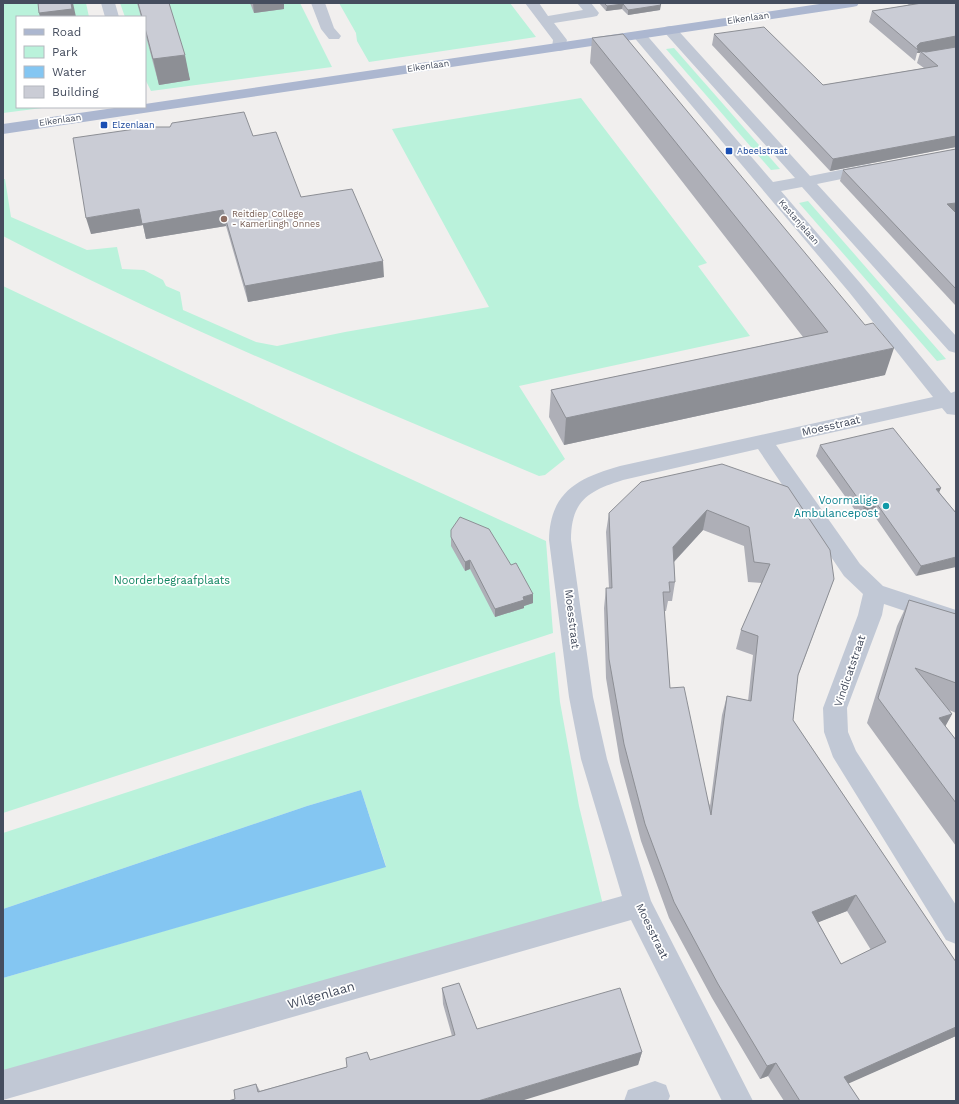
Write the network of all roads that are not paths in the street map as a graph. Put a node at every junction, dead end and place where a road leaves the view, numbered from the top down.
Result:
1 (108, 3) edge
2 (318, 3) edge
3 (532, 3) edge
4 (584, 3) edge
5 (852, 3) edge
6 (112, 16) edge
7 (545, 20) junction
8 (670, 30) junction
9 (639, 34) junction
10 (334, 36) dead end
11 (560, 47) junction
12 (146, 108) edge
13 (146, 108) edge
14 (3, 129) edge
15 (886, 166) edge
16 (806, 182) junction
17 (769, 188) junction
18 (956, 348) edge
19 (953, 403) edge
20 (763, 441) junction
21 (875, 592) junction
22 (956, 618) edge
23 (638, 905) junction
24 (956, 930) edge
25 (3, 1085) edge
26 (738, 1101) edge

1 - 6 street
2 - 10 street
3 - 7 street
4 - 7 street
5 - 8 main road, Eikenlaan
7 - 11 street
8 - 9 main road, Eikenlaan
8 - 16 street
9 - 11 main road, Eikenlaan
9 - 17 street, Kastanjelaan
11 - 13 main road, Eikenlaan
12 - 14 main road, Eikenlaan
15 - 16 street
16 - 17 street
16 - 18 street
17 - 19 street, Kastanjelaan
19 - 20 street, Moesstraat
20 - 21 street
20 - 23 street, Moesstraat
21 - 22 street
21 - 24 street, Vindicatstraat
23 - 25 street, Wilgenlaan
23 - 26 street, Moesstraat

